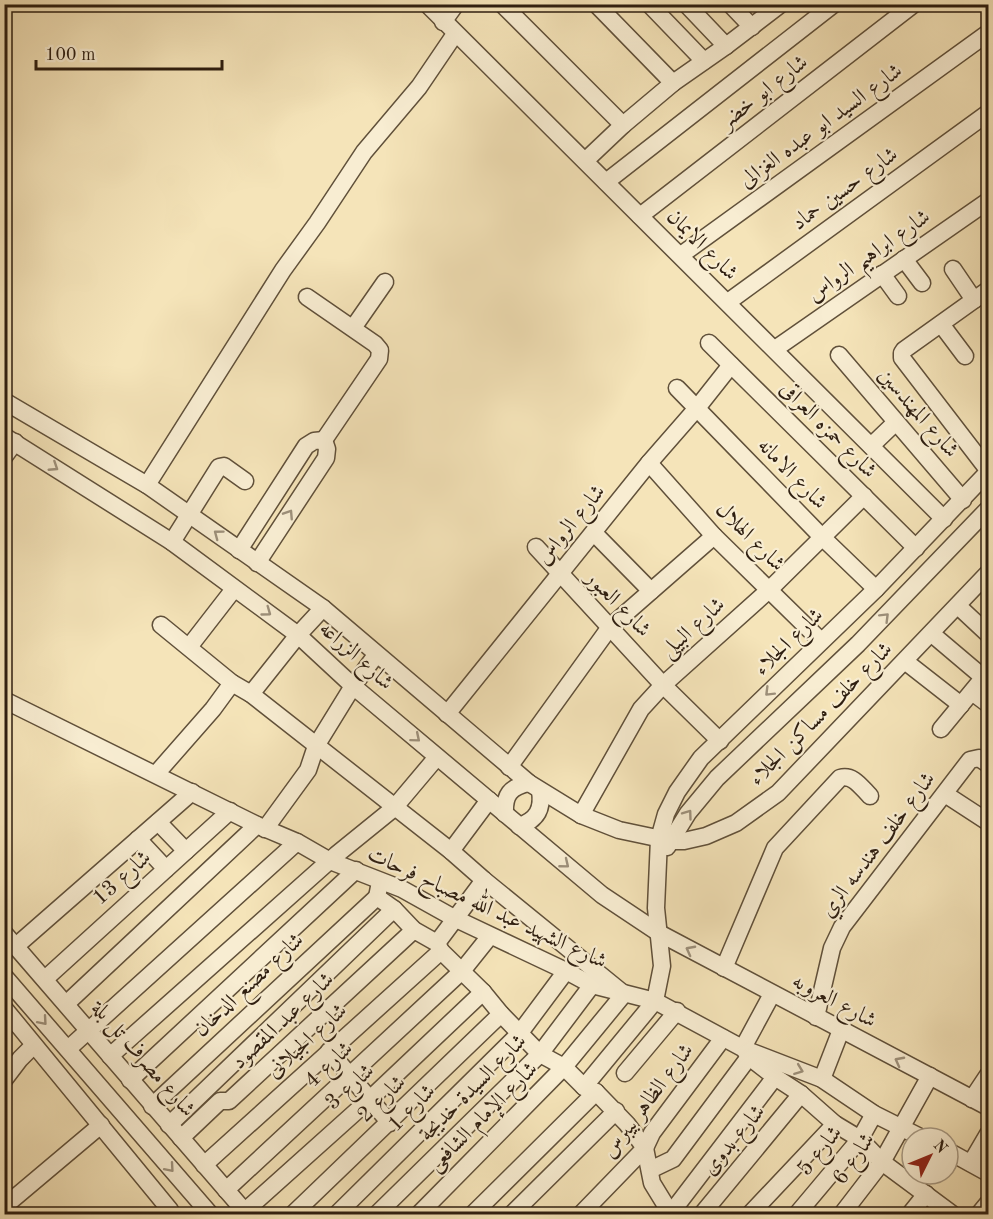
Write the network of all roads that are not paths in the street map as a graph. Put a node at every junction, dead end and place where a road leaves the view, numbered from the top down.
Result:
1 (427, 4) edge
2 (456, 4) edge
3 (502, 4) edge
4 (596, 4) edge
5 (649, 4) edge
6 (686, 4) edge
7 (730, 4) edge
8 (834, 4) edge
9 (915, 4) edge
10 (777, 6) edge
11 (752, 27) junction
12 (449, 28) junction
13 (988, 33) edge
14 (726, 46) junction
15 (704, 61) junction
16 (673, 83) junction
17 (988, 113) edge
18 (623, 125) junction
19 (585, 161) junction
20 (606, 182) junction
21 (988, 201) edge
22 (640, 216) junction
23 (681, 255) junction
24 (904, 259) junction
25 (953, 269) dead end
26 (882, 274) junction
27 (385, 282) dead end
28 (922, 283) dead end
29 (988, 290) edge
30 (898, 296) dead end
31 (307, 297) dead end
32 (974, 300) junction
33 (728, 302) junction
34 (941, 324) junction
35 (353, 328) junction
36 (709, 343) dead end
37 (775, 349) junction
38 (838, 355) dead end
39 (965, 356) dead end
40 (731, 365) junction
41 (676, 388) dead end
42 (4, 401) edge
43 (697, 408) junction
44 (896, 422) junction
45 (10, 439) edge
46 (324, 440) junction
47 (871, 446) junction
48 (4, 457) edge
49 (649, 463) junction
50 (988, 471) edge
51 (245, 481) dead end
52 (147, 485) junction
53 (864, 496) junction
54 (963, 500) junction
55 (988, 509) edge
56 (189, 513) junction
57 (944, 519) junction
58 (594, 533) junction
59 (714, 536) junction
60 (822, 537) junction
61 (172, 542) junction
62 (536, 548) dead end
63 (916, 548) junction
64 (239, 550) junction
65 (257, 563) junction
66 (988, 573) edge
67 (560, 575) junction
68 (234, 589) junction
69 (770, 589) junction
70 (876, 589) junction
71 (651, 591) junction
72 (958, 606) junction
73 (323, 608) junction
74 (840, 624) junction
75 (161, 625) dead end
76 (610, 627) junction
77 (932, 634) junction
78 (988, 634) edge
79 (298, 635) junction
80 (822, 641) junction
81 (858, 644) junction
82 (189, 647) junction
83 (376, 655) junction
84 (801, 662) junction
85 (906, 662) junction
86 (986, 675) edge
87 (820, 681) junction
88 (232, 683) junction
89 (663, 685) junction
90 (353, 686) junction
91 (972, 692) junction
92 (251, 694) junction
93 (4, 700) edge
94 (961, 705) junction
95 (988, 705) edge
96 (447, 714) junction
97 (941, 729) dead end
98 (720, 741) junction
99 (316, 746) junction
100 (437, 757) junction
101 (988, 764) edge
102 (509, 767) junction
103 (156, 774) junction
104 (534, 787) junction
105 (192, 792) junction
106 (945, 794) junction
107 (870, 796) dead end
108 (489, 801) junction
109 (394, 808) junction
110 (230, 811) junction
111 (505, 814) junction
112 (581, 815) junction
113 (158, 822) junction
114 (988, 822) edge
115 (519, 826) junction
116 (261, 827) junction
117 (138, 839) junction
118 (665, 840) junction
119 (297, 842) junction
120 (186, 851) junction
121 (451, 851) junction
122 (330, 861) junction
123 (166, 869) junction
124 (356, 870) junction
125 (484, 880) junction
126 (379, 889) junction
127 (394, 909) junction
128 (454, 918) junction
129 (414, 930) junction
130 (4, 933) edge
131 (659, 933) junction
132 (490, 936) junction
133 (16, 946) junction
134 (439, 947) junction
135 (724, 968) junction
136 (566, 970) junction
137 (462, 971) junction
138 (4, 976) edge
139 (45, 979) junction
140 (592, 986) junction
141 (483, 992) junction
142 (624, 994) junction
143 (772, 994) junction
144 (655, 1000) junction
145 (66, 1004) junction
146 (4, 1008) edge
147 (677, 1011) junction
148 (501, 1014) junction
149 (816, 1017) junction
150 (841, 1030) junction
151 (89, 1031) junction
152 (519, 1034) junction
153 (723, 1038) junction
154 (34, 1045) junction
155 (68, 1049) junction
156 (329, 1051) junction
157 (746, 1053) junction
158 (540, 1054) junction
159 (110, 1056) junction
160 (564, 1067) junction
161 (625, 1073) dead end
162 (988, 1075) edge
163 (351, 1076) junction
164 (930, 1076) junction
165 (775, 1077) junction
166 (822, 1079) junction
167 (4, 1080) edge
168 (130, 1080) junction
169 (590, 1090) junction
170 (801, 1094) junction
171 (972, 1099) junction
172 (370, 1100) junction
173 (153, 1106) junction
174 (988, 1107) edge
175 (616, 1111) junction
176 (874, 1114) junction
177 (390, 1123) junction
178 (835, 1124) junction
179 (101, 1125) junction
180 (169, 1125) junction
181 (901, 1126) edge
182 (900, 1127) joint
183 (988, 1134) edge
184 (181, 1138) junction
185 (860, 1139) junction
186 (645, 1148) junction
187 (960, 1157) edge
188 (882, 1162) junction
189 (971, 1163) junction
190 (208, 1170) junction
191 (650, 1170) junction
192 (988, 1173) edge
193 (226, 1190) junction
194 (191, 1192) junction
195 (926, 1194) junction
196 (988, 1203) edge
197 (6, 1205) edge
198 (591, 1211) edge
199 (168, 1212) edge
200 (245, 1213) edge
201 (671, 1214) edge
202 (210, 1215) edge
203 (293, 1215) edge
204 (337, 1215) edge
205 (377, 1215) edge
206 (419, 1215) edge
207 (473, 1215) edge
208 (512, 1215) edge
209 (702, 1215) edge
210 (750, 1215) edge
211 (796, 1215) edge
212 (842, 1215) edge
213 (910, 1215) edge
214 (952, 1215) edge
215 (979, 1215) edge

1 - 12 street, شارع الايمان
2 - 12 street
3 - 18 street
4 - 16 street
5 - 15 street
6 - 14 street
7 - 11 street
8 - 20 street
9 - 22 street, شارع ابو خضر
10 - 11 street
11 - 14 street
12 - 19 street, شارع الايمان
12 - 52 street
13 - 23 street, شارع السيد ابو عبده الغزالى
14 - 15 street
15 - 16 street
16 - 18 street
17 - 33 street, شارع حسين حماد
18 - 19 street
19 - 20 street, شارع الايمان
20 - 22 street, شارع الايمان
21 - 24 street, شارع ابراهيم الرواس
22 - 23 street, شارع الايمان
23 - 33 street, شارع الايمان
24 - 26 street, شارع ابراهيم الرواس
24 - 28 street
25 - 32 street
26 - 30 street
26 - 37 street, شارع ابراهيم الرواس
27 - 35 street
29 - 32 street
31 - 35 street
32 - 34 street
33 - 37 street, شارع الايمان
34 - 39 street
34 - 50 street
35 - 46 street
36 - 40 street, شارع حمزه العراقى
37 - 47 street, شارع الايمان
38 - 44 street, شارع المهندسين
40 - 43 street, شارع الرواس
40 - 53 street, شارع حمزه العراقى
41 - 43 street, شارع الامانه
42 - 52 street, شارع الزراعه
43 - 49 street, شارع الرواس
43 - 60 street, شارع الامانه
44 - 47 street
44 - 54 street, شارع المهندسين
45 - 48 street
45 -> 61 street, شارع الزراعه
46 - 64 street
65 -> 46 street
47 - 57 street, شارع الايمان
49 - 58 street, شارع الرواس
49 - 59 street, شارع الهلال
50 - 54 street, شارع الجلاء
51 - 56 street
52 - 56 street, شارع الزراعه
53 - 60 street, شارع البيلى
53 - 63 street, شارع حمزه العراقى
54 - 57 street, شارع الجلاء
81 -> 55 street, شارع الجلاء
56 - 61 street
64 -> 56 street, شارع الزراعه
57 - 63 street, شارع الجلاء
58 - 67 street, شارع الرواس
58 - 71 street
59 - 69 street, شارع الهلال
59 - 71 street
60 - 69 street, شارع البيلى
60 - 70 street, شارع الامانه
61 - 68 street, شارع الزراعه
62 - 67 street, شارع العبور
63 - 70 street, شارع الجلاء
64 - 65 street, شارع الزراعه
65 - 73 street, شارع الزراعه
66 - 72 street, شارع خلف مساكن الجلاء
67 - 76 street, شارع العبور
67 - 96 street, شارع الرواس
68 -> 79 street, شارع الزراعه
68 - 82 street
69 - 80 street, شارع الهلال
69 - 89 street, شارع البيلى
70 - 74 street, شارع الجلاء
71 - 76 street
72 - 77 street, شارع خلف مساكن الجلاء
72 - 78 street
73 - 79 street
73 - 83 street, شارع الزراعه
74 - 80 street, شارع الجلاء
74 - 81 street
75 - 82 street
76 - 89 street, شارع العبور
76 - 102 street
77 - 85 street, شارع خلف مساكن الجلاء
77 - 86 street
79 - 90 street, شارع الزراعه
79 - 92 street
80 - 84 street, شارع الجلاء
81 - 87 street, شارع الجلاء
82 - 88 street
83 - 90 street
83 - 96 street, شارع الزراعه
84 - 87 street
84 -> 98 street, شارع الجلاء
85 - 94 street
85 - 118 street, شارع خلف مساكن الجلاء
86 - 91 street
118 -> 87 street, شارع الجلاء
88 - 92 street
88 - 103 street
89 - 98 street, شارع العبور
89 - 112 street, شارع البيلى
90 - 99 street
90 -> 100 street, شارع الزراعه
91 - 94 street
91 - 95 street
92 - 99 street
93 - 103 street, شارع الشهيد عبد الله مصباح فرحات
94 - 97 street
96 - 102 street, شارع الزراعه
98 - 118 street, شارع الجلاء
99 - 109 street
99 - 116 street
100 - 108 street, شارع الزراعه
100 - 109 street
101 - 106 street, شارع خلف هندسه الري
102 - 104 street, شارع الزراعه
103 - 105 street, شارع الشهيد عبد الله مصباح فرحات
104 - 111 street
104 - 112 street, شارع الزراعه
104 - 115 street
105 - 110 street, شارع الشهيد عبد الله مصباح فرحات
105 - 113 street
106 - 114 street
106 - 149 street, شارع خلف هندسه الري
107 - 135 street
108 - 111 street, شارع الزراعه
108 - 121 street
109 - 121 street
109 - 122 street
110 - 116 street, شارع الشهيد عبد الله مصباح فرحات
110 - 120 street, شارع 13
111 - 115 street, شارع الزراعه
112 - 118 street, شارع الزراعه
113 - 117 street
113 - 120 street
115 -> 131 street, شارع الزراعه
116 - 119 street, شارع الشهيد عبد الله مصباح فرحات
116 - 145 street
117 - 123 street
117 - 133 street
118 - 131 street, شارع الجلاء
119 - 122 street, شارع الشهيد عبد الله مصباح فرحات
119 - 151 street
120 - 123 street, شارع 13
121 - 125 street
122 - 124 street, شارع الشهيد عبد الله مصباح فرحات
122 - 159 street
123 - 139 street, شارع 13
124 - 126 street, شارع الشهيد عبد الله مصباح فرحات
124 - 168 street
125 - 128 street, شارع الجيلانى
125 - 142 street
126 - 127 street
126 - 128 street, شارع الشهيد عبد الله مصباح فرحات
126 - 173 street, شارع مصنع الدخان
127 - 129 street
127 - 180 street
128 - 132 street, شارع الشهيد عبد الله مصباح فرحات
128 - 134 street, شارع الجيلانى
129 - 134 street
129 - 184 street, شارع عبد المقصود
130 - 133 street, شارع مصرف تل بلة
135 -> 131 street, شارع العروبه
131 - 144 street, شارع الجلاء
132 - 136 street, شارع الشهيد عبد الله مصباح فرحات
132 - 137 street, شارع 4
133 - 139 street, شارع مصرف تل بلة
134 - 137 street
134 - 156 street, شارع الجيلانى
135 - 143 street, شارع العروبه
136 - 140 street, شارع الشهيد عبد الله مصباح فرحات
136 - 152 street, شارع 1
137 - 141 street
137 - 163 street, شارع 4
138 -> 155 street
139 - 145 street, شارع مصرف تل بلة
140 - 142 street, شارع الشهيد عبد الله مصباح فرحات
140 - 158 street, شارع السيدة خديجة
141 - 148 street
141 - 172 street, شارع 3
142 - 144 street, شارع الشهيد عبد الله مصباح فرحات
142 - 160 street, شارع الإمام الشافعى
143 - 149 street, شارع العروبه
143 - 157 street
144 - 147 street, شارع الشهيد عبد الله مصباح فرحات
144 - 169 street
145 - 151 street, شارع مصرف تل بلة
146 - 154 street
147 - 153 street, شارع الشهيد عبد الله مصباح فرحات
147 - 161 street
148 - 152 street
148 - 177 street, شارع 2
149 - 150 street, شارع العروبه
164 -> 150 street, شارع العروبه
150 - 166 street
151 - 155 street
151 - 159 street, شارع مصرف تل بلة
152 - 158 street
152 - 204 street, شارع 1
153 - 157 street, شارع الشهيد عبد الله مصباح فرحات
153 - 186 street, شارع الظاهر بيبرس
154 - 167 street
154 - 179 street
155 -> 194 street
156 - 163 street
156 - 190 street, شارع الجيلانى
157 - 165 street, شارع الشهيد عبد الله مصباح فرحات
157 -> 166 street
157 - 191 street
158 - 160 street
158 - 205 street, شارع السيدة خديجة
159 - 168 street, شارع مصرف تل بلة
160 - 169 street
160 - 206 street, شارع الإمام الشافعى
162 - 171 street
163 - 172 street
163 - 193 street, شارع 4
164 - 171 street, شارع العروبه
164 - 181 street, شارع 6
165 - 170 street, شارع الشهيد عبد الله مصباح فرحات
165 - 201 street
166 - 176 street
168 - 173 street, شارع مصرف تل بلة
169 - 175 street
169 - 207 street
170 - 178 street, شارع الشهيد عبد الله مصباح فرحات
170 - 209 street, شارع بدوى
171 - 174 street, شارع العروبه
172 - 177 street
172 - 200 street, شارع 3
173 - 180 street, شارع مصرف تل بلة
175 - 186 street
175 - 208 street
176 - 182 street
176 - 185 street, شارع 5
177 - 203 street, شارع 2
178 - 185 street, شارع الشهيد عبد الله مصباح فرحات
178 - 210 street
179 - 197 street
179 - 199 street
180 - 184 street, شارع مصرف تل بلة
182 - 188 street, شارع 6
183 - 189 street
184 - 190 street, شارع مصرف تل بلة
185 - 188 street, شارع الشهيد عبد الله مصباح فرحات
185 - 211 street, شارع 5
186 - 191 street
186 - 198 street, شارع الظاهر بيبرس
187 - 189 street
188 - 195 street, شارع الشهيد عبد الله مصباح فرحات
188 - 212 street, شارع 6
189 - 192 street
190 - 193 street, شارع مصرف تل بلة
190 - 194 street, شارع الجيلانى
191 - 201 street
193 - 200 street, شارع مصرف تل بلة
194 - 199 street, شارع الجيلانى
194 - 202 street
195 - 213 street
195 - 214 street, شارع الشهيد عبد الله مصباح فرحات
196 - 215 street

